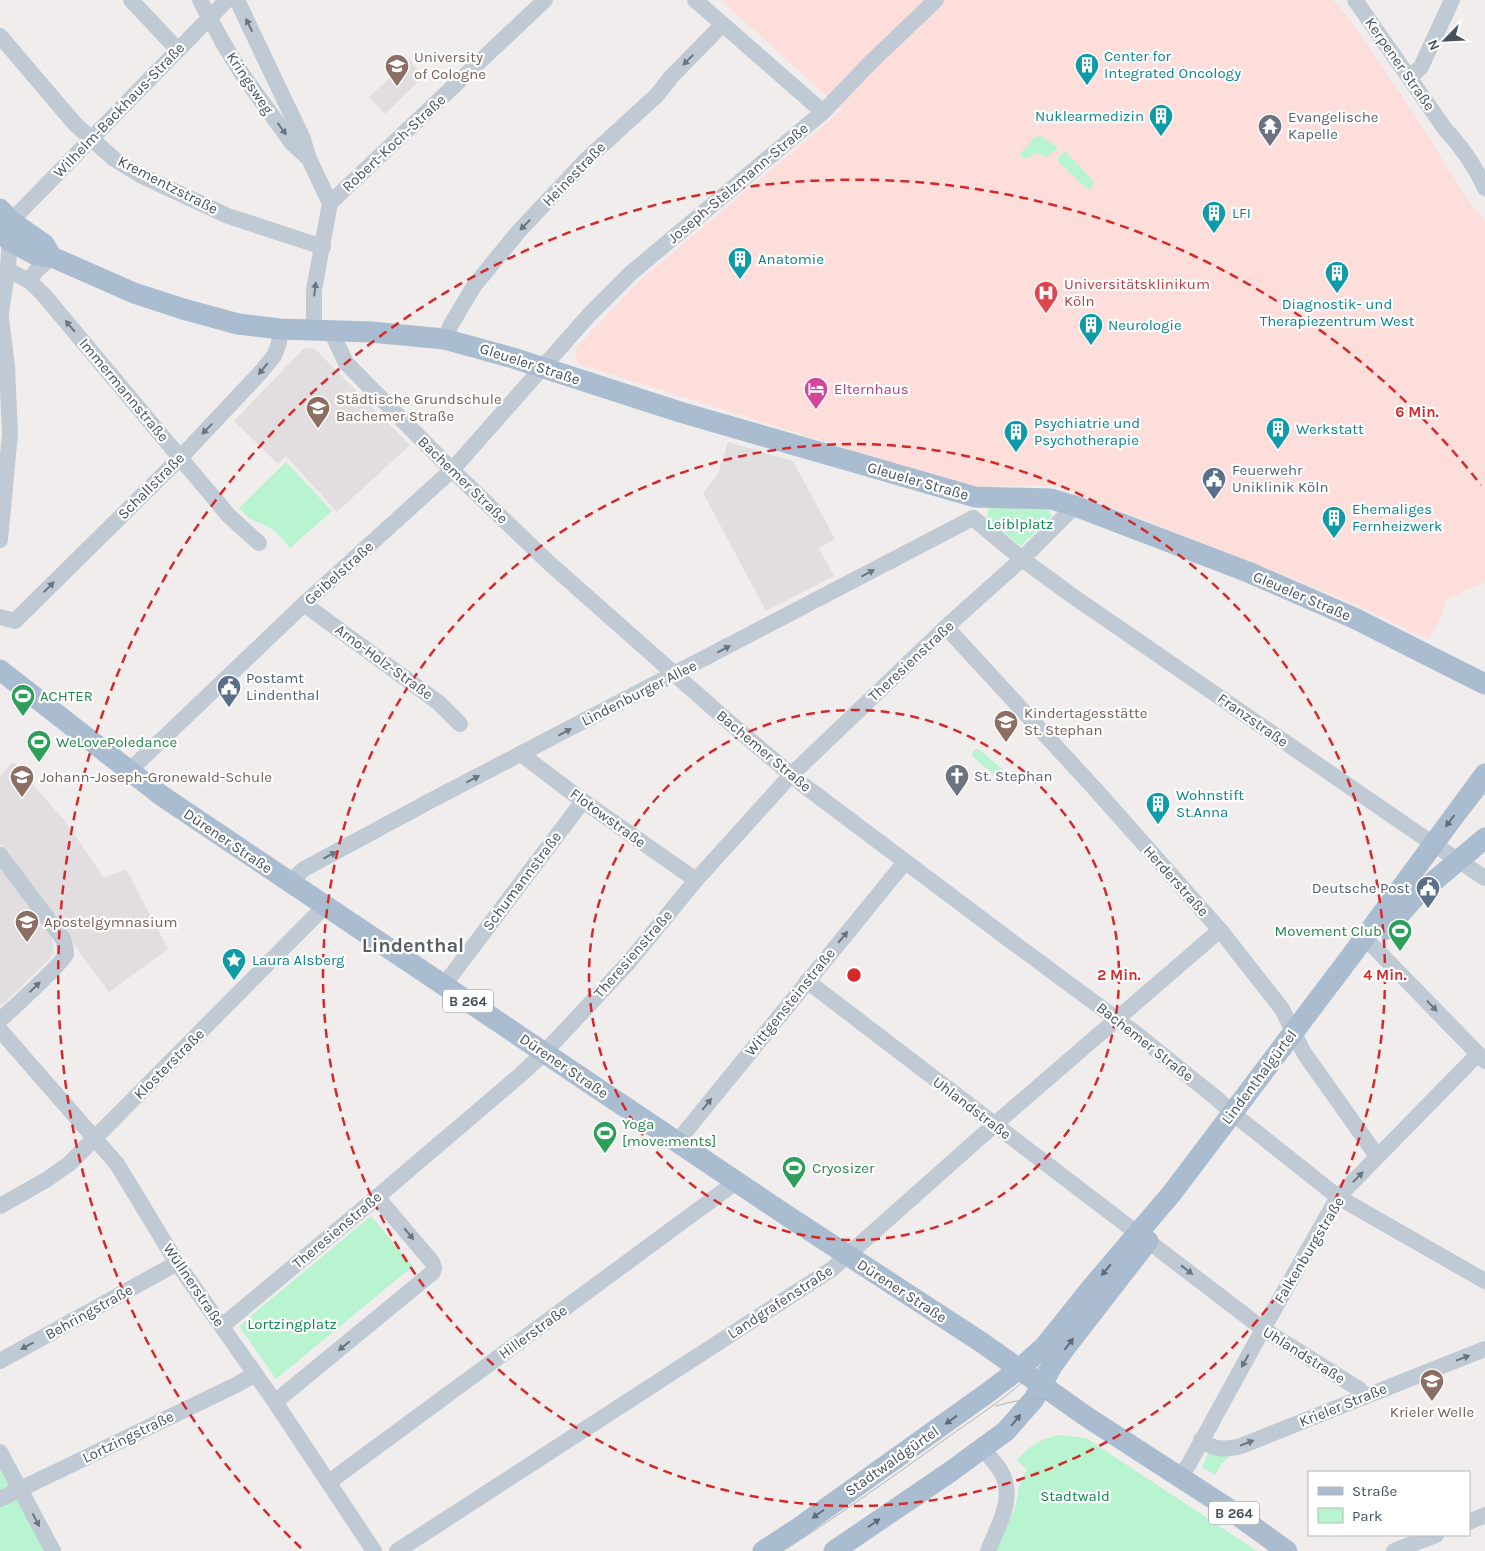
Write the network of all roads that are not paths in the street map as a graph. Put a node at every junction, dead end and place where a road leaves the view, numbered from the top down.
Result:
1 (131, 0) edge
2 (200, 0) edge
3 (226, 0) edge
4 (237, 0) edge
5 (695, 0) edge
6 (936, 0) edge
7 (1355, 0) edge
8 (1452, 0) edge
9 (536, 3) edge
10 (208, 18) junction
11 (722, 25) junction
12 (0, 36) edge
13 (178, 50) junction
14 (1410, 77) junction
15 (823, 112) junction
16 (1445, 129) junction
17 (91, 139) junction
18 (309, 159) junction
19 (1485, 188) edge
20 (1485, 196) edge
21 (330, 202) junction
22 (5, 226) edge
23 (323, 247) junction
24 (52, 257) junction
25 (8, 270) junction
26 (29, 281) junction
27 (0, 312) edge
28 (280, 329) junction
29 (323, 331) junction
30 (444, 339) junction
31 (543, 368) junction
32 (180, 457) junction
33 (452, 470) junction
34 (974, 497) junction
35 (1075, 506) junction
36 (973, 518) junction
37 (0, 540) edge
38 (259, 543) dead end
39 (1022, 559) junction
40 (304, 604) junction
41 (0, 617) edge
42 (946, 627) junction
43 (0, 670) edge
44 (676, 674) junction
45 (1485, 684) edge
46 (460, 724) dead end
47 (521, 754) junction
48 (129, 771) junction
49 (1485, 774) edge
50 (791, 775) junction
51 (583, 801) junction
52 (1485, 838) edge
53 (1434, 844) junction
54 (0, 855) edge
55 (1458, 860) junction
56 (905, 862) junction
57 (1485, 878) edge
58 (696, 880) junction
59 (292, 884) junction
60 (325, 906) junction
61 (1220, 930) junction
62 (1374, 946) junction
63 (807, 981) junction
64 (444, 985) junction
65 (0, 1020) edge
66 (1117, 1020) junction
67 (0, 1030) edge
68 (1296, 1037) junction
69 (544, 1053) junction
70 (1481, 1058) edge
71 (1237, 1116) junction
72 (994, 1125) junction
73 (95, 1139) junction
74 (677, 1142) junction
75 (1377, 1156) junction
76 (736, 1182) junction
77 (377, 1197) junction
78 (1338, 1197) junction
79 (0, 1206) edge
80 (1143, 1237) junction
81 (848, 1256) junction
82 (177, 1263) junction
83 (1485, 1281) edge
84 (222, 1326) junction
85 (1263, 1329) junction
86 (1485, 1349) edge
87 (0, 1361) edge
88 (1019, 1369) junction
89 (255, 1374) junction
90 (1042, 1384) junction
91 (1364, 1396) junction
92 (276, 1402) junction
93 (1201, 1440) junction
94 (983, 1448) junction
95 (0, 1452) edge
96 (1180, 1476) junction
97 (329, 1482) junction
98 (20, 1490) junction
99 (0, 1500) edge
100 (1485, 1516) edge
101 (1470, 1522) edge
102 (1433, 1536) edge
103 (53, 1551) edge
104 (374, 1551) edge
105 (397, 1551) edge
106 (763, 1551) edge
107 (834, 1551) edge
108 (988, 1551) edge
109 (1287, 1551) edge
110 (1394, 1551) edge

1 - 13 street
2 - 10 street, Kringsweg
3 - 10 street, Wilhelm-Backhaus-Straße
18 -> 4 street, Kringsweg
5 - 11 street
6 - 15 street, Joseph-Stelzmann-Straße
7 - 14 street, Kerpener Straße
8 - 14 street
9 - 21 street, Robert-Koch-Straße
10 - 13 street, Wilhelm-Backhaus-Straße
10 -> 18 street, Kringsweg
11 - 15 street
11 -> 30 street, Heinestraße
12 - 17 street, Krementzstraße
13 - 17 street, Wilhelm-Backhaus-Straße
14 - 16 street, Kerpener Straße
15 - 31 street, Joseph-Stelzmann-Straße
16 - 19 street, Kerpener Straße
16 - 20 street, Kerpener Straße
17 - 22 street, Wilhelm-Backhaus-Straße
17 - 23 street, Krementzstraße
18 - 21 street, Kringsweg
21 - 23 street
22 - 24 main road
22 - 25 street
29 -> 23 street
24 - 26 street
24 - 28 main road
25 - 26 street, Immermannstraße
25 - 27 street
32 -> 26 street, Immermannstraße
27 - 37 street
28 - 29 main road
28 -> 32 street, Schallstraße
29 - 30 main road, Gleueler Straße
29 - 33 street, Bachemer Straße
30 - 31 main road, Gleueler Straße
31 - 33 street, Geibelstraße
31 - 34 main road, Gleueler Straße
32 - 38 street, Immermannstraße
41 -> 32 street, Schallstraße
33 - 40 street, Geibelstraße
33 - 44 street, Bachemer Straße
34 - 35 main road, Gleueler Straße
34 - 36 street
35 - 39 street
35 - 45 main road, Gleueler Straße
36 - 39 street
44 -> 36 street, Lindenburger Allee
39 - 42 street, Theresienstraße
39 - 53 street, Franzstraße
40 - 46 street, Arno-Holz-Straße
40 - 48 street, Geibelstraße
42 - 50 street, Theresienstraße
42 - 61 street, Herderstraße
43 - 48 main road, Dürener Straße / B 264
47 -> 44 street, Lindenburger Allee
44 - 50 street, Bachemer Straße
47 - 51 street, Flotowstraße
59 -> 47 street, Lindenburger Allee
48 - 59 main road, Dürener Straße / B 264
49 -> 53 main road, Lindenthalgürtel
50 - 56 street, Bachemer Straße
50 - 58 street, Theresienstraße
51 - 58 street, Flotowstraße
51 - 64 street, Schumannstraße
52 - 55 main road, Lindenthalgürtel
53 - 55 street, Franzstraße
53 - 68 main road, Lindenthalgürtel
65 -> 54 street
55 - 57 street, Franzstraße
55 - 62 main road, Lindenthalgürtel
63 -> 56 street, Wittgensteinstraße
56 - 66 street, Bachemer Straße
58 - 69 street, Theresienstraße
59 - 60 main road, Dürener Straße / B 264
60 - 64 main road, Dürener Straße / B 264
60 - 73 street, Klosterstraße
61 - 66 street, Landgrafenstraße
61 - 68 street, Herderstraße
62 - 68 main road, Lindenthalgürtel
62 -> 70 street
63 - 72 street, Uhlandstraße
74 -> 63 street, Wittgensteinstraße
64 - 69 main road, Dürener Straße / B 264
66 - 71 street, Bachemer Straße
66 - 72 street, Landgrafenstraße
67 - 73 street, Wüllnerstraße
68 - 71 main road, Lindenthalgürtel
68 - 75 street, Herderstraße
69 - 74 main road, Dürener Straße / B 264
69 - 77 street, Theresienstraße
70 - 75 street, Falkenburgstraße
71 - 78 street, Bachemer Straße
71 - 80 main road, Lindenthalgürtel
72 - 80 street, Uhlandstraße
72 - 81 street, Landgrafenstraße
73 - 79 street, Klosterstraße
73 - 82 street, Wüllnerstraße
74 - 76 main road, Dürener Straße / B 264
78 -> 75 street, Falkenburgstraße
76 - 81 main road, Dürener Straße / B 264
76 - 97 street, Hillerstraße
77 - 84 street, Theresienstraße
77 -> 92 street
78 - 83 street, Bachemer Straße
78 - 85 street, Falkenburgstraße
80 -> 85 street, Uhlandstraße
80 -> 88 main road, Lindenthalgürtel
90 -> 80 main road, Lindenthalgürtel
81 - 88 main road, Dürener Straße / B 264
81 - 105 street, Landgrafenstraße
82 - 84 street, Wüllnerstraße
82 -> 87 street, Behringstraße
84 - 89 street, Wüllnerstraße
85 - 91 street, Uhlandstraße
85 -> 93 street, Falkenburgstraße
91 -> 86 street, Krieler Straße
88 - 90 main road, Dürener Straße / B 264
88 -> 106 main road, Stadtwaldgürtel
89 - 92 street, Wüllnerstraße
89 - 98 street, Lortzingstraße
94 -> 90 main road
90 - 96 main road, Dürener Straße / B 264
93 -> 91 street, Krieler Straße
92 - 97 street, Wüllnerstraße
93 - 96 street, Falkenburgstraße
107 -> 94 main road
94 - 108 street
95 - 98 street
96 - 109 main road, Dürener Straße / B 264
97 - 104 street, Wüllnerstraße
98 - 99 street, Lortzingstraße
98 -> 103 street
100 - 101 street
102 - 110 street

